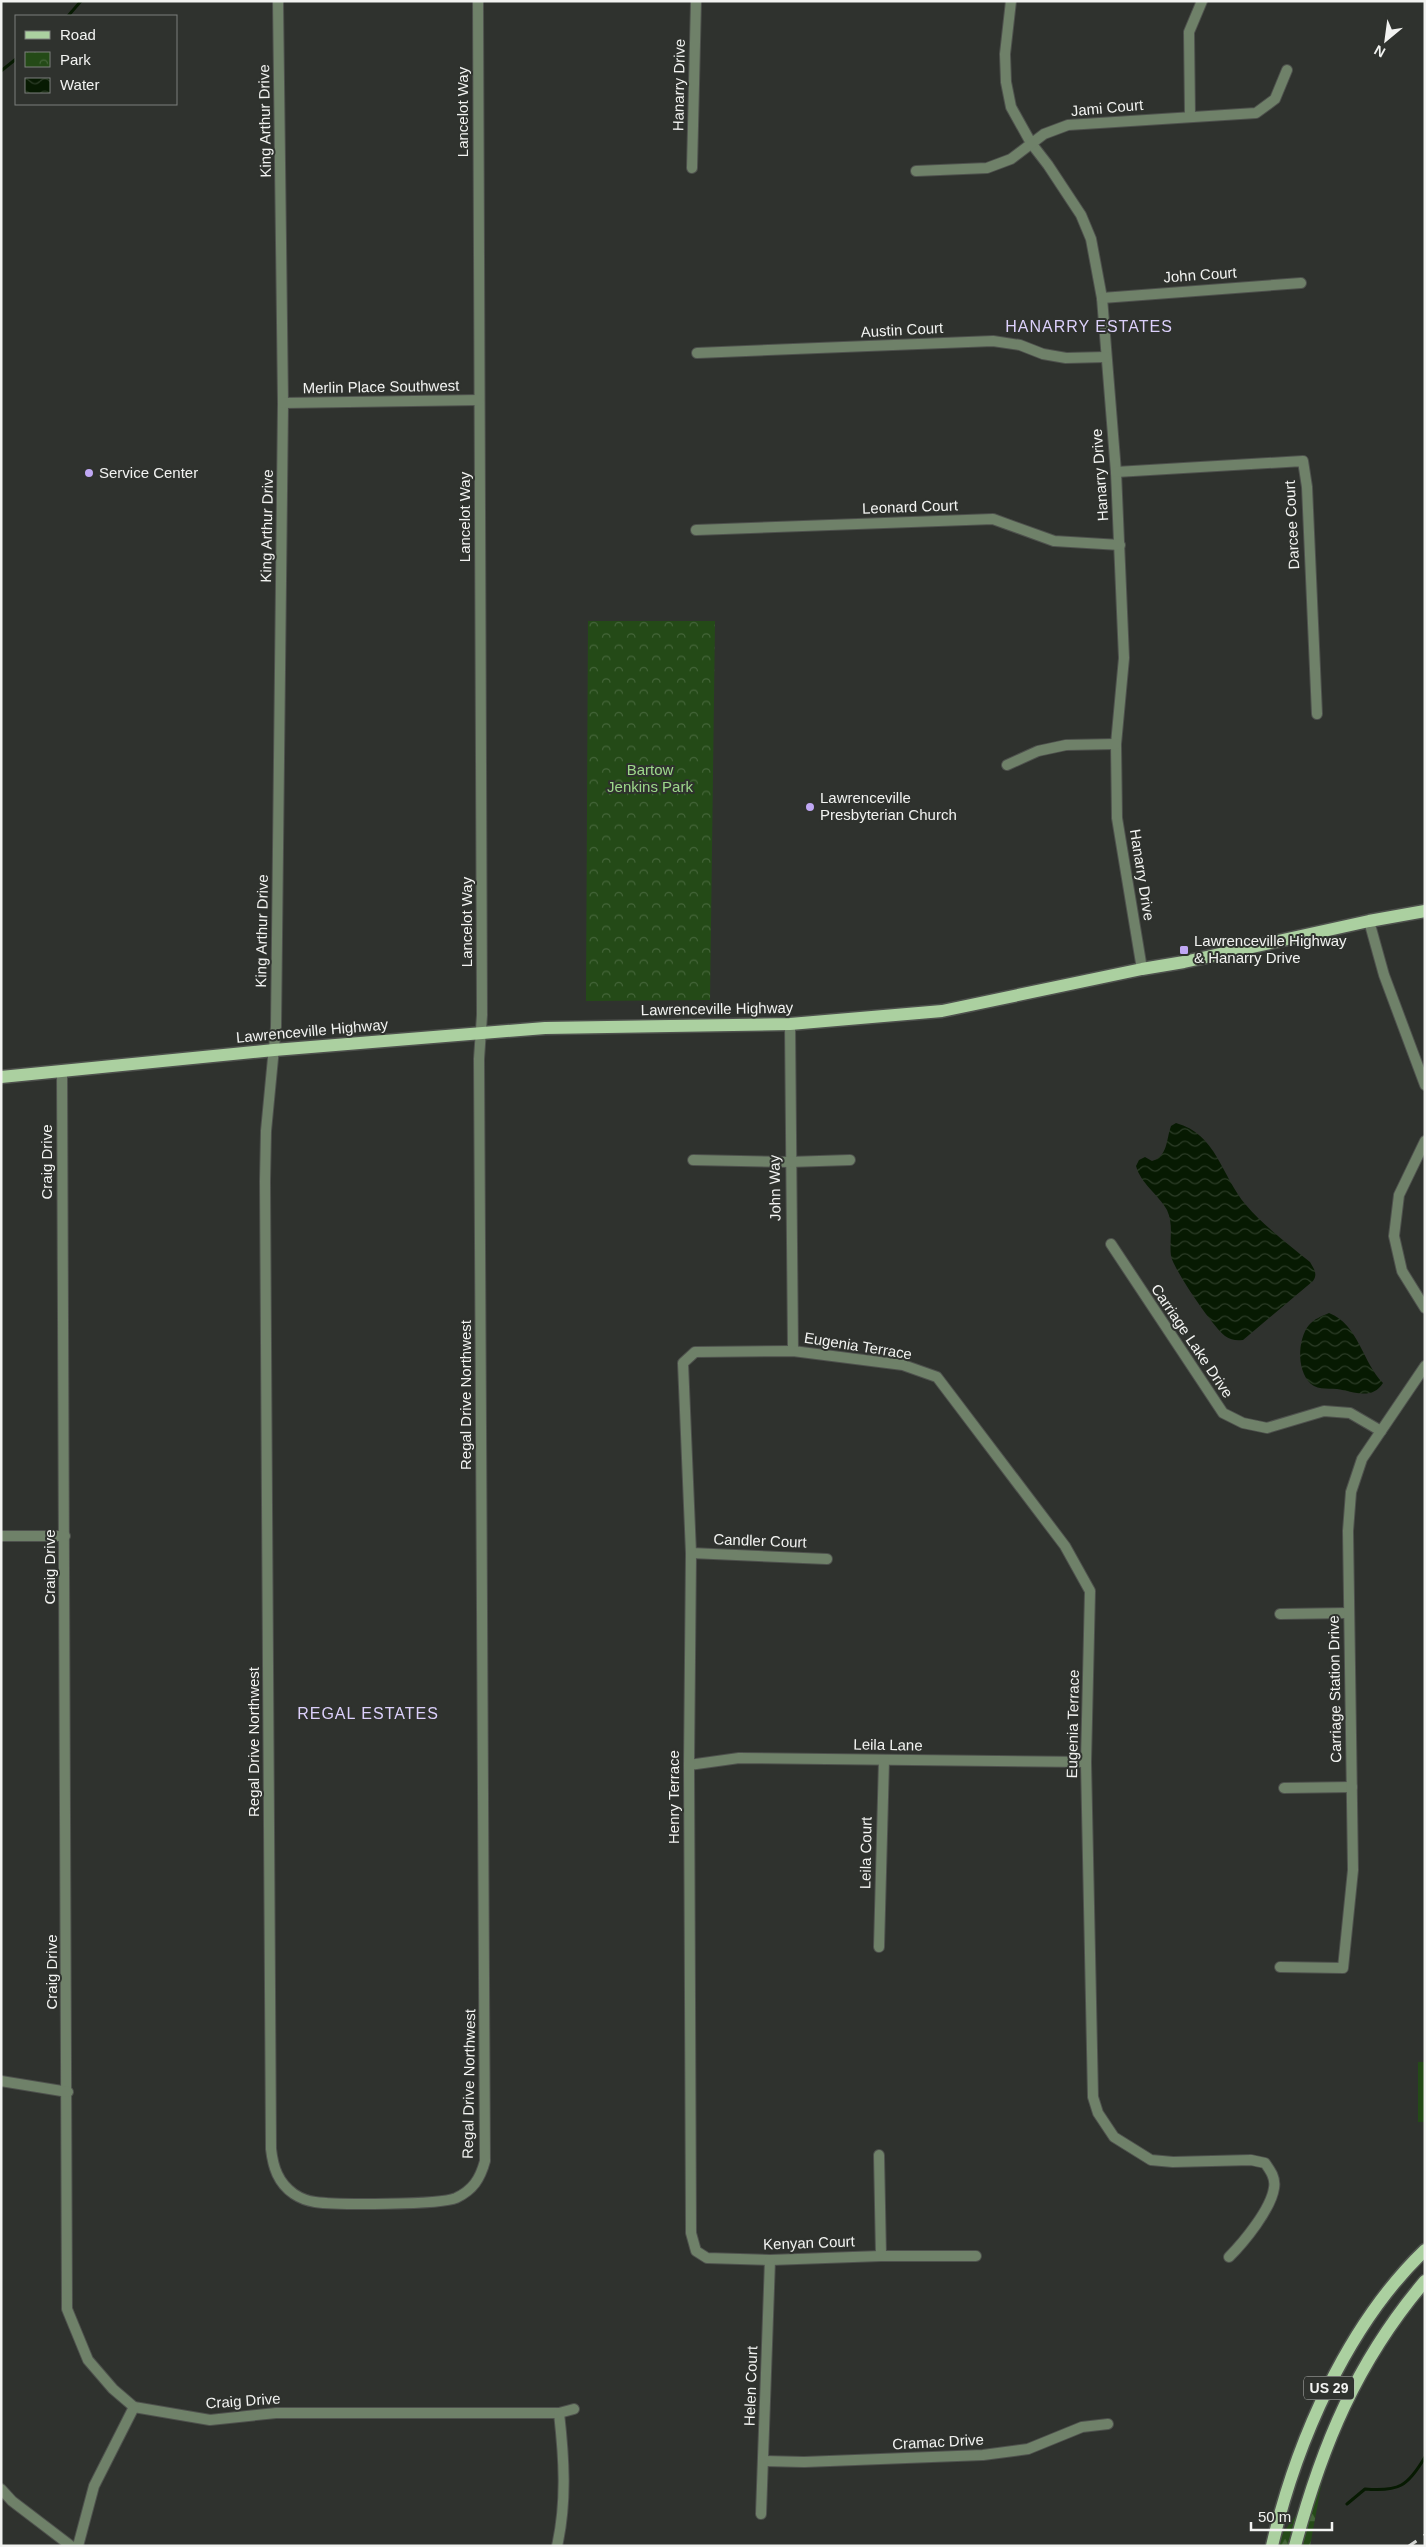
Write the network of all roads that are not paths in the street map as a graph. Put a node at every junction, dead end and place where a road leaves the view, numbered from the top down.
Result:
1 (278, 1) edge
2 (478, 1) edge
3 (696, 1) edge
4 (1010, 1) edge
5 (1202, 1) edge
6 (1287, 70) dead end
7 (1190, 117) junction
8 (1031, 143) junction
9 (692, 168) dead end
10 (916, 171) dead end
11 (1301, 283) dead end
12 (1102, 298) junction
13 (697, 353) dead end
14 (1106, 357) junction
15 (479, 400) junction
16 (283, 403) junction
17 (1116, 472) junction
18 (696, 530) dead end
19 (1120, 545) junction
20 (1317, 714) dead end
21 (1116, 744) junction
22 (1007, 765) dead end
23 (1425, 911) edge
24 (1369, 921) junction
25 (1142, 969) junction
26 (790, 1024) junction
27 (481, 1033) junction
28 (274, 1050) junction
29 (62, 1072) junction
30 (1, 1078) edge
31 (1425, 1085) edge
32 (1425, 1141) edge
33 (694, 1160) dead end
34 (850, 1160) dead end
35 (789, 1162) junction
36 (1111, 1244) dead end
37 (1425, 1308) edge
38 (793, 1351) junction
39 (1425, 1366) edge
40 (684, 1393) joint
41 (1381, 1431) junction
42 (1, 1536) edge
43 (65, 1536) junction
44 (691, 1553) junction
45 (827, 1558) dead end
46 (1349, 1613) junction
47 (1280, 1614) dead end
48 (884, 1760) junction
49 (1086, 1762) junction
50 (689, 1765) junction
51 (1352, 1787) junction
52 (1284, 1788) dead end
53 (879, 1947) dead end
54 (1280, 1967) dead end
55 (1, 2081) edge
56 (68, 2092) junction
57 (879, 2155) dead end
58 (691, 2201) joint
59 (1425, 2250) edge
60 (881, 2256) junction
61 (976, 2256) dead end
62 (1229, 2258) dead end
63 (770, 2260) junction
64 (1425, 2281) edge
65 (134, 2407) junction
66 (574, 2409) dead end
67 (560, 2413) junction
68 (1108, 2424) dead end
69 (764, 2462) junction
70 (1, 2489) edge
71 (761, 2514) dead end
72 (71, 2546) edge
73 (78, 2546) edge
74 (557, 2546) edge
75 (1272, 2546) edge
76 (1294, 2546) edge

1 - 16 street, King Arthur Drive
2 - 15 street, Lancelot Way
3 - 9 street, Hanarry Drive
4 - 8 street, Hanarry Drive
5 - 7 street
6 - 7 street, Jami Court
7 - 8 street, Jami Court
8 - 10 street, Jami Court
8 - 12 street, Hanarry Drive
11 - 12 street, John Court
12 - 14 street, Hanarry Drive
13 - 14 street, Austin Court
14 - 17 street, Hanarry Drive
15 - 16 street, Merlin Place Southwest
15 - 27 street, Lancelot Way
16 - 28 street, King Arthur Drive
17 - 19 street, Hanarry Drive
17 - 20 street, Darcee Court
18 - 19 street, Leonard Court
19 - 21 street, Hanarry Drive
21 - 22 street
21 - 25 street, Hanarry Drive
23 - 24 main road, Lawrenceville Highway
24 - 25 main road, Lawrenceville Highway
24 - 31 street
25 - 26 main road, Lawrenceville Highway
26 - 27 main road, Lawrenceville Highway
26 - 35 street, John Way
27 - 28 main road, Lawrenceville Highway
27 - 28 street, Regal Drive Northwest
28 - 29 main road, Lawrenceville Highway
29 - 30 main road, Lawrenceville Highway
29 - 43 street, Craig Drive
32 - 37 street
33 - 35 street
34 - 35 street
35 - 38 street, John Way
36 - 41 street, Carriage Lake Drive
38 - 40 street, Eugenia Terrace
38 - 49 street, Eugenia Terrace
39 - 41 street, Carriage Station Drive
40 - 44 street, Henry Terrace
41 - 46 street, Carriage Station Drive
42 - 43 street
43 - 56 street, Craig Drive
44 - 45 street, Candler Court
44 - 50 street, Henry Terrace
46 - 47 street
46 - 51 street, Carriage Station Drive
48 - 49 street, Leila Lane
48 - 50 street, Leila Lane
48 - 53 street, Leila Court
49 - 62 street, Eugenia Terrace
50 - 58 street, Henry Terrace
51 - 52 street
51 - 54 street, Carriage Station Drive
55 - 56 street
56 - 65 street, Craig Drive
57 - 60 street
58 - 63 street, Kenyan Court
59 - 75 main road, US 29
60 - 61 street, Kenyan Court
60 - 63 street, Kenyan Court
63 - 69 street, Helen Court
64 - 76 main road, US 29
65 - 67 street, Craig Drive
65 - 73 street
66 - 67 street, Craig Drive
67 - 74 street
68 - 69 street, Cramac Drive
69 - 71 street, Helen Court
70 - 72 street

